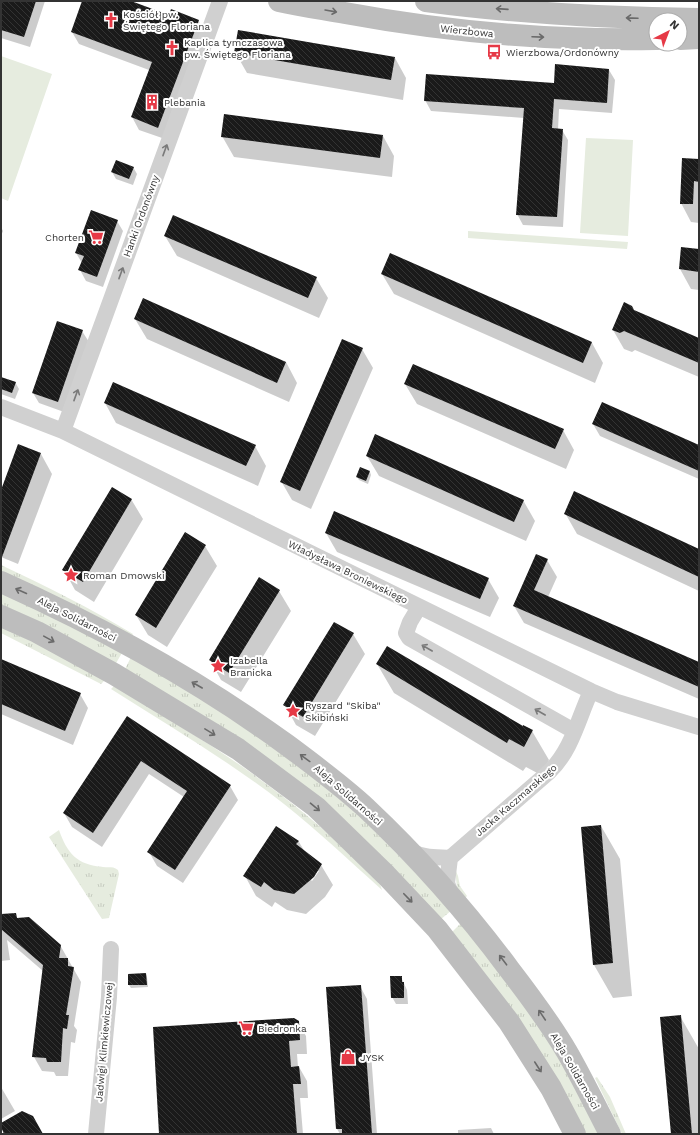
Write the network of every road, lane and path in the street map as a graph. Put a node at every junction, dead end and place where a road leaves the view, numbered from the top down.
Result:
1 (220, 1) edge
2 (279, 1) edge
3 (421, 1) edge
4 (426, 1) edge
5 (699, 19) edge
6 (415, 25) junction
7 (699, 38) edge
8 (648, 39) edge
9 (688, 39) edge
10 (1, 407) edge
11 (62, 431) junction
12 (1, 582) edge
13 (419, 607) junction
14 (1, 616) edge
15 (591, 691) junction
16 (699, 727) edge
17 (574, 731) junction
18 (406, 848) junction
19 (450, 858) junction
20 (455, 901) junction
21 (112, 949) dead end
22 (96, 1134) edge
23 (575, 1134) edge
24 (610, 1134) edge

11 -> 1 street, Hanki Ordonówny
2 -> 6 main road, Wierzbowa
3 - 6 main road
5 -> 4 main road
6 -> 8 main road, Wierzbowa
7 - 9 main road
10 - 11 street, Władysława Broniewskiego
11 - 13 street, Władysława Broniewskiego
18 -> 12 main road, Aleja Solidarności
13 - 15 street, Władysława Broniewskiego
17 -> 13 street
14 -> 23 main road
15 - 16 street, Władysława Broniewskiego
15 - 17 street, Jacka Kaczmarskiego
17 - 19 street, Jacka Kaczmarskiego
18 - 19 street
18 - 20 main road, Aleja Solidarności
19 - 20 street
24 -> 20 main road, Aleja Solidarności
21 - 22 street, Jadwigi Klimkiewiczowej

